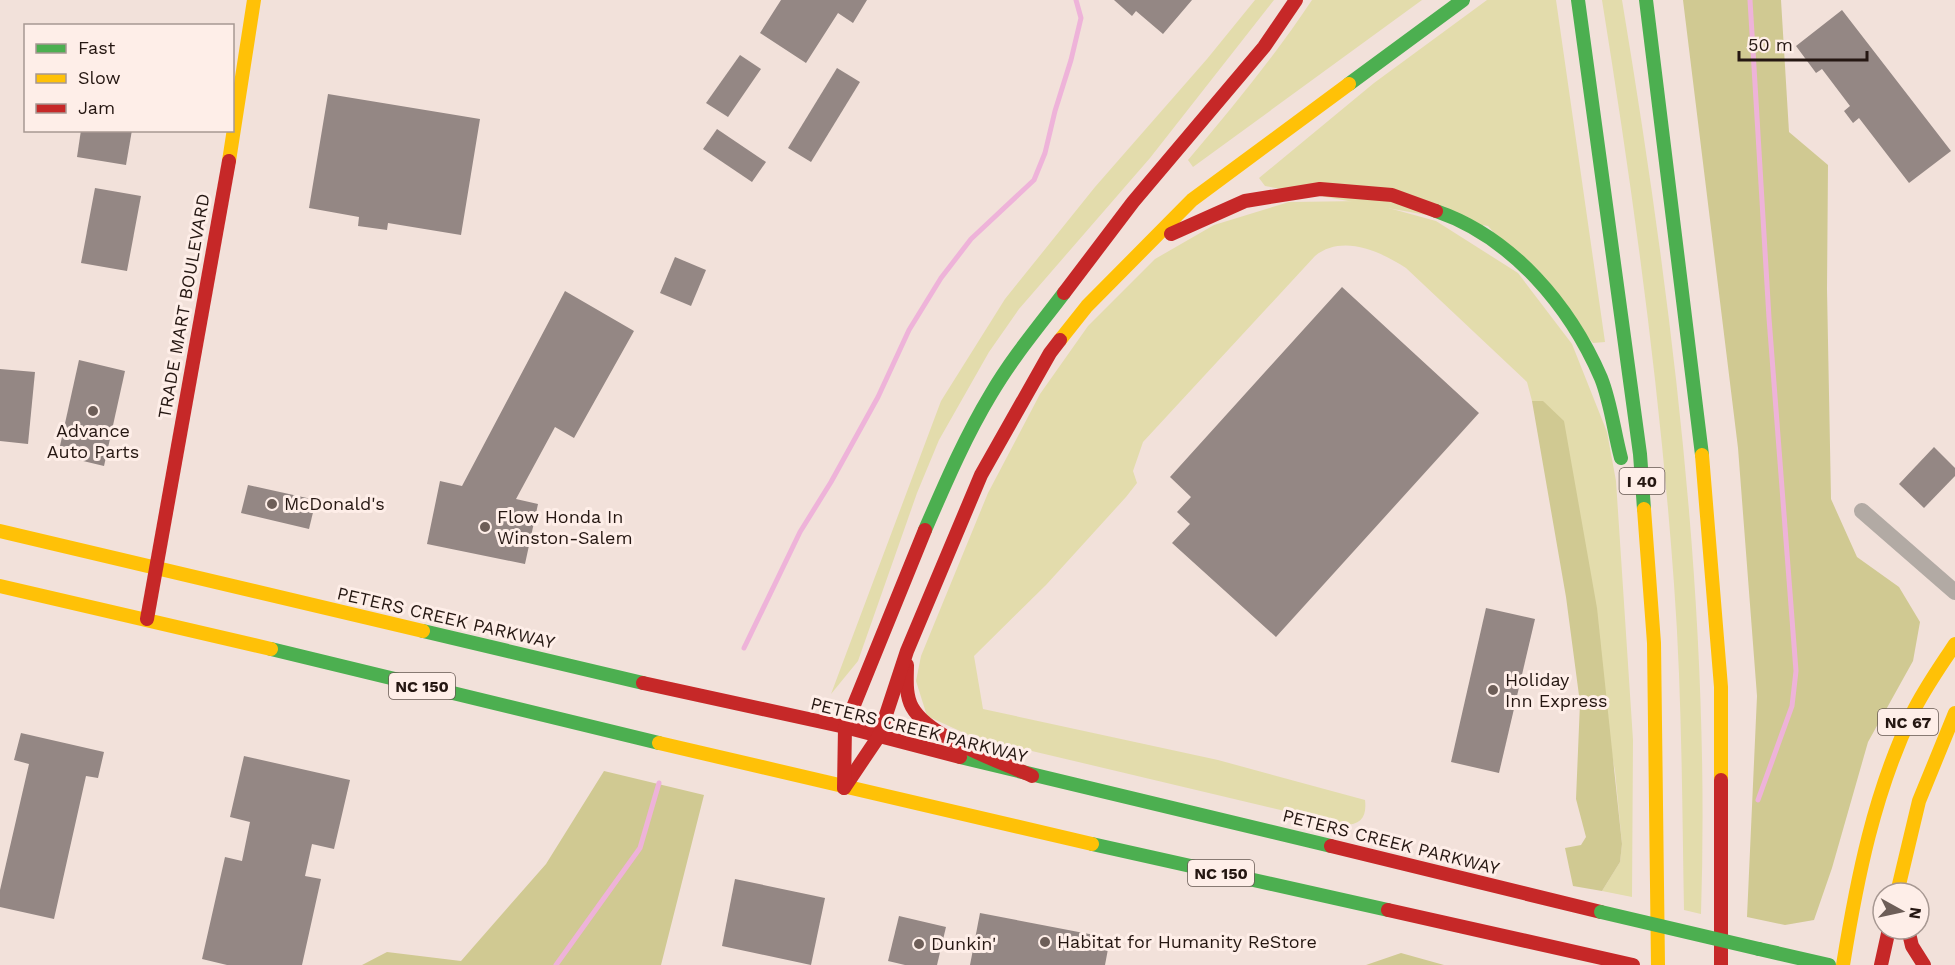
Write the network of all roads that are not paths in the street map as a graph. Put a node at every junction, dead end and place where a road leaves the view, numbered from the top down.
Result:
1 (254, 0) edge
2 (1296, 0) edge
3 (1463, 0) edge
4 (1578, 0) edge
5 (1646, 0) edge
6 (234, 131) edge
7 (234, 132) edge
8 (1117, 247) dead end
9 (1113, 277) junction
10 (1012, 361) junction
11 (1624, 476) dead end
12 (1862, 512) dead end
13 (0, 531) edge
14 (156, 567) junction
15 (0, 586) edge
16 (1955, 592) edge
17 (1635, 607) dead end
18 (147, 619) junction
19 (1654, 643) junction
20 (1955, 644) edge
21 (907, 651) junction
22 (1955, 713) edge
23 (845, 728) junction
24 (879, 736) junction
25 (1032, 776) junction
26 (844, 788) junction
27 (1903, 865) junction
28 (1900, 881) edge
29 (1904, 881) edge
30 (1886, 941) edge
31 (1911, 941) edge
32 (1633, 965) edge
33 (1658, 965) edge
34 (1721, 965) edge
35 (1828, 965) edge
36 (1843, 965) edge
37 (1881, 965) edge
38 (1924, 965) edge

1 - 6 main road, TRADE MART BOULEVARD
2 - 10 main road
3 - 9 main road
4 - 19 main road, I 40
5 - 34 main road
7 - 14 main road, TRADE MART BOULEVARD
8 - 10 main road
9 - 11 main road
9 - 21 main road
10 - 23 main road
12 - 16 street
13 - 14 main road, PETERS CREEK PARKWAY
14 - 18 main road, TRADE MART BOULEVARD
14 - 23 main road, PETERS CREEK PARKWAY
15 - 18 main road, NC 150
17 - 19 main road
18 - 26 main road, NC 150
19 - 33 main road, I 40
20 - 36 main road, NC 67
21 - 24 main road
21 - 25 main road
22 - 27 main road, NC 67
23 - 24 main road, PETERS CREEK PARKWAY
23 - 26 main road
24 - 25 main road, PETERS CREEK PARKWAY
24 - 26 main road
25 - 35 main road, PETERS CREEK PARKWAY, bridge
26 - 32 main road, NC 150
27 - 28 main road, NC 67
27 - 29 main road
30 - 37 main road
31 - 38 main road

